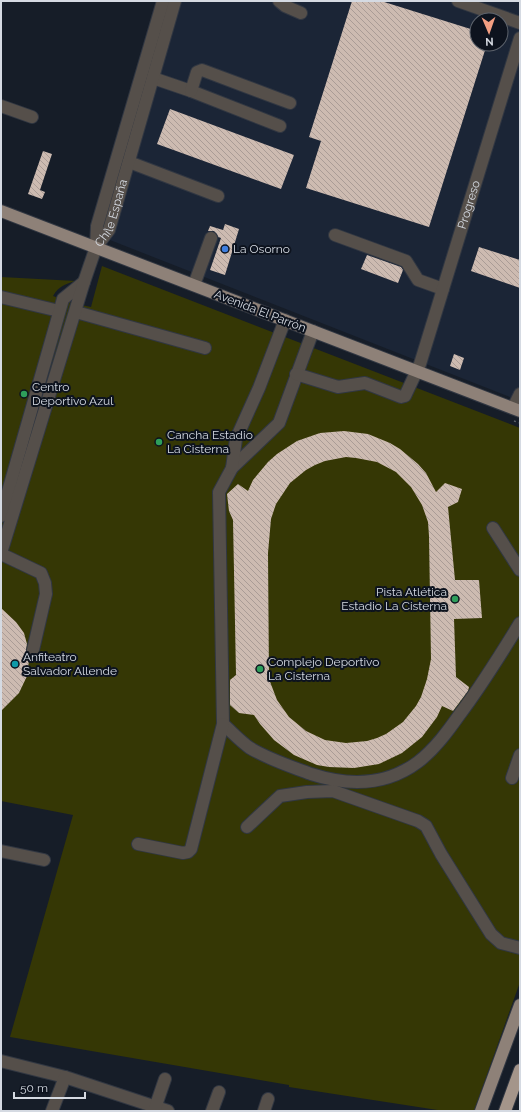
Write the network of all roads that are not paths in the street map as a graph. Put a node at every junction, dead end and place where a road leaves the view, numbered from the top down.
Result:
1 (162, 1) edge
2 (175, 1) edge
3 (279, 1) edge
4 (458, 1) edge
5 (301, 13) dead end
6 (520, 22) edge
7 (520, 38) edge
8 (153, 78) junction
9 (191, 91) junction
10 (290, 103) dead end
11 (1, 106) edge
12 (32, 117) dead end
13 (280, 126) dead end
14 (129, 162) junction
15 (218, 196) dead end
16 (1, 211) edge
17 (335, 235) dead end
18 (211, 238) dead end
19 (96, 247) junction
20 (84, 282) junction
21 (194, 285) junction
22 (443, 289) junction
23 (1, 296) edge
24 (59, 311) junction
25 (76, 312) junction
26 (285, 320) junction
27 (313, 331) junction
28 (205, 348) dead end
29 (418, 371) junction
30 (296, 374) junction
31 (520, 394) edge
32 (517, 410) edge
33 (232, 468) junction
34 (1, 516) edge
35 (494, 528) dead end
36 (1, 553) edge
37 (520, 570) edge
38 (520, 623) edge
39 (33, 650) dead end
40 (223, 724) junction
41 (520, 755) edge
42 (512, 778) dead end
43 (247, 827) dead end
44 (138, 844) dead end
45 (2, 855) edge
46 (44, 860) dead end
47 (520, 948) edge
48 (520, 1005) edge
49 (1, 1061) edge
50 (520, 1070) edge
51 (65, 1077) junction
52 (165, 1079) dead end
53 (219, 1092) dead end
54 (268, 1099) dead end
55 (155, 1109) edge
56 (52, 1111) edge
57 (168, 1111) edge
58 (212, 1111) edge
59 (264, 1111) edge
60 (481, 1111) edge
61 (505, 1111) edge

1 - 19 street, Chile España
2 - 8 street, Chile España
3 - 5 street
4 - 6 street
7 - 22 street, Progreso
8 - 9 street
8 - 14 street, Chile España
9 - 10 street
9 - 13 street
11 - 12 street
14 - 15 street
14 - 19 street, Chile España
16 - 19 main road, Avenida El Parrón
17 - 22 street
18 - 21 street
19 - 20 street
19 - 21 main road, Avenida El Parrón
20 - 24 street
20 - 25 street
21 - 26 main road, Avenida El Parrón
22 - 29 street, Progreso
23 - 24 street
24 - 34 street
25 - 28 street
25 - 36 street
26 - 27 main road, Avenida El Parrón
26 - 33 street
27 - 29 main road, Avenida El Parrón
27 - 30 street
29 - 30 street, Progreso
29 - 32 main road, Avenida El Parrón
30 - 33 street
31 - 32 street
33 - 40 street
35 - 37 street
36 - 39 street
38 - 40 street
40 - 44 street
41 - 42 street
43 - 47 street
45 - 46 street
48 - 60 main road
49 - 51 street
50 - 61 highway
51 - 55 street
51 - 56 street
52 - 55 street
53 - 58 street
54 - 59 street
55 - 57 street

